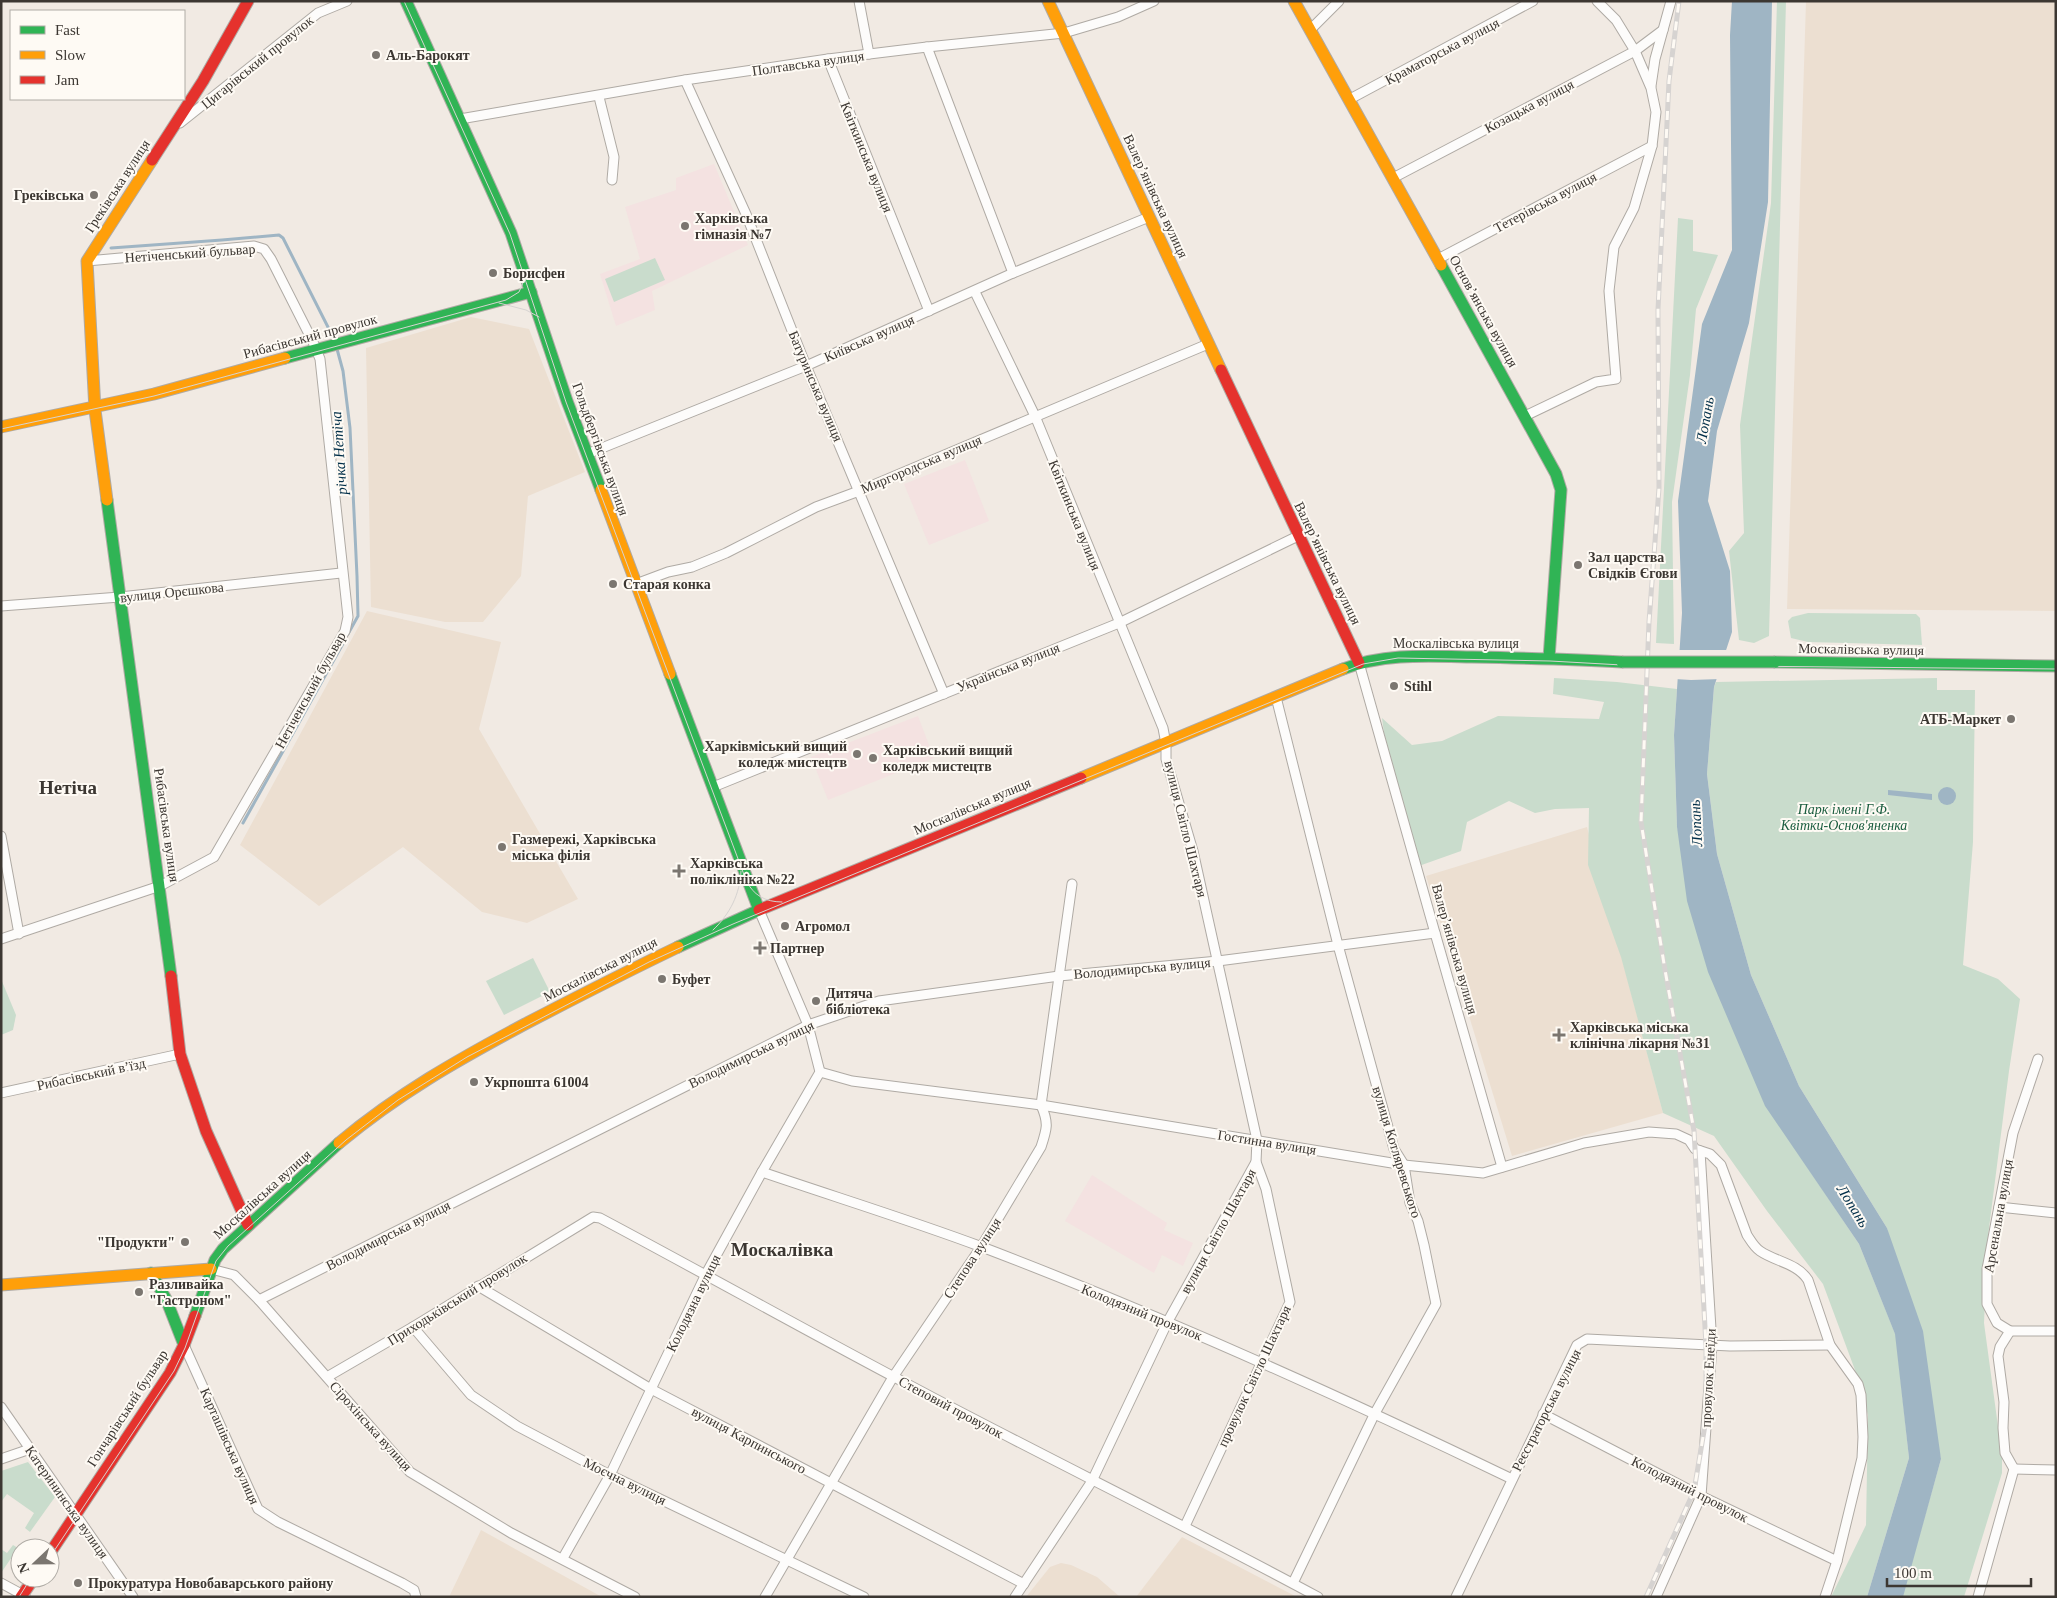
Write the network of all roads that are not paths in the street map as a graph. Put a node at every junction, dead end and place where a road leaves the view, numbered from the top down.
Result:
1 (347, 1) edge
2 (406, 1) edge
3 (859, 1) edge
4 (1048, 1) edge
5 (1154, 1) edge
6 (1294, 1) edge
7 (1339, 1) edge
8 (1533, 1) edge
9 (1597, 1) edge
10 (1671, 1) edge
11 (247, 2) edge
12 (1311, 29) junction
13 (1663, 30) junction
14 (1064, 33) junction
15 (927, 47) junction
16 (1635, 51) junction
17 (869, 54) junction
18 (828, 59) junction
19 (685, 80) junction
20 (1651, 88) junction
21 (599, 96) junction
22 (1350, 99) junction
23 (460, 119) junction
24 (172, 129) junction
25 (1652, 146) junction
26 (1393, 178) junction
27 (612, 180) dead end
28 (1149, 217) junction
29 (1438, 259) junction
30 (87, 262) junction
31 (1013, 273) junction
32 (531, 292) junction
33 (975, 292) junction
34 (928, 311) junction
35 (1208, 344) junction
36 (316, 351) junction
37 (806, 366) junction
38 (96, 413) junction
39 (1035, 416) junction
40 (1524, 416) junction
41 (1, 427) edge
42 (587, 454) junction
43 (859, 491) junction
44 (1298, 536) junction
45 (341, 573) junction
46 (636, 584) junction
47 (120, 598) junction
48 (1, 606) edge
49 (1119, 623) junction
50 (1549, 658) junction
51 (1359, 663) junction
52 (2056, 666) edge
53 (944, 694) junction
54 (1276, 697) junction
55 (1166, 742) junction
56 (713, 787) junction
57 (1, 836) edge
58 (1072, 884) dead end
59 (160, 886) junction
60 (759, 910) junction
61 (1434, 933) junction
62 (19, 934) junction
63 (1, 939) edge
64 (1338, 945) junction
65 (1218, 961) junction
66 (1059, 976) junction
67 (808, 1024) junction
68 (180, 1054) junction
69 (2038, 1059) dead end
70 (820, 1072) junction
71 (1, 1093) edge
72 (1040, 1105) junction
73 (1257, 1140) junction
74 (1702, 1151) junction
75 (1256, 1162) junction
76 (1404, 1165) junction
77 (1502, 1167) junction
78 (762, 1172) junction
79 (1999, 1207) junction
80 (2056, 1213) edge
81 (587, 1219) joint
82 (248, 1225) junction
83 (981, 1247) junction
84 (211, 1269) junction
85 (151, 1273) junction
86 (706, 1274) junction
87 (1, 1285) edge
88 (478, 1286) junction
89 (260, 1300) junction
90 (1168, 1321) junction
91 (413, 1328) junction
92 (2010, 1331) junction
93 (2056, 1332) edge
94 (184, 1345) junction
95 (1712, 1345) junction
96 (1830, 1345) junction
97 (1261, 1361) junction
98 (327, 1377) junction
99 (893, 1377) junction
100 (651, 1389) junction
101 (1, 1407) edge
102 (1375, 1413) junction
103 (1543, 1414) junction
104 (30, 1449) junction
105 (1, 1459) edge
106 (2014, 1469) junction
107 (2056, 1470) edge
108 (610, 1474) junction
109 (1512, 1479) junction
110 (1092, 1482) junction
111 (831, 1483) junction
112 (1701, 1496) junction
113 (76, 1514) junction
114 (1184, 1526) junction
115 (60, 1538) edge
116 (564, 1558) junction
117 (786, 1558) junction
118 (1837, 1561) junction
119 (1, 1583) edge
120 (1024, 1584) junction
121 (1293, 1584) junction
122 (24, 1596) edge
123 (133, 1597) edge
124 (416, 1597) edge
125 (635, 1597) edge
126 (765, 1597) edge
127 (864, 1597) edge
128 (1015, 1597) edge
129 (1318, 1597) edge
130 (1456, 1597) edge
131 (1656, 1597) edge
132 (1825, 1597) edge
133 (1978, 1597) edge

1 - 24 street, Цигарівський провулок
2 - 23 street, Гольдбергівська вулиця
3 - 17 street
4 - 14 street, Валер’янівська вулиця
5 - 14 street, Полтавська вулиця
6 - 12 street, Основ’янська вулиця
7 - 12 street
8 - 22 street, Краматорська вулиця
9 - 16 street
10 - 13 street
11 - 24 street, Греківська вулиця
12 - 22 street, Основ’янська вулиця
13 - 16 street, Козацька вулиця
13 - 20 street
14 - 15 street, Полтавська вулиця
14 - 28 street, Валер’янівська вулиця
15 - 17 street, Полтавська вулиця
15 - 31 street
16 - 20 street
16 - 26 street, Козацька вулиця
17 - 18 street, Полтавська вулиця
18 - 19 street, Полтавська вулиця
18 - 34 street, Квіткинська вулиця
19 - 21 street, Полтавська вулиця
19 - 37 street, Батуринська вулиця
20 - 25 street
21 - 23 street, Полтавська вулиця
21 - 27 street
22 - 26 street, Основ’янська вулиця
23 - 32 street, Гольдбергівська вулиця
24 - 30 street, Греківська вулиця
25 - 29 street, Тетерівська вулиця
25 - 40 street
26 - 29 street, Основ’янська вулиця
28 - 31 street, Київська вулиця
28 - 35 street, Валер’янівська вулиця
29 - 40 street, Основ’янська вулиця
30 - 36 street, Нетіченський бульвар
30 - 38 street
31 - 33 street, Київська вулиця
32 - 36 street, Рибасівський провулок
32 - 42 street, Гольдбергівська вулиця
33 - 34 street, Київська вулиця
33 - 39 street, Квіткинська вулиця
34 - 37 street, Київська вулиця
35 - 39 street, Миргородська вулиця
35 - 44 street, Валер’янівська вулиця
36 - 38 street, Рибасівський провулок
36 - 45 street, Нетіченський бульвар
37 - 42 street, Київська вулиця
37 - 43 street, Батуринська вулиця
38 - 41 street
38 - 47 street, Рибасівська вулиця
39 - 43 street, Миргородська вулиця
39 - 49 street, Квіткинська вулиця
40 - 50 street, Основ’янська вулиця
42 - 46 street, Гольдбергівська вулиця
43 - 46 street, Миргородська вулиця
43 - 53 street, Батуринська вулиця
44 - 49 street, Українська вулиця
44 - 51 street, Валер’янівська вулиця
45 - 47 street, вулиця Орєшкова
45 - 59 street, Нетіченський бульвар
46 - 56 street, Гольдбергівська вулиця
47 - 48 street, вулиця Орєшкова
47 - 59 street, Рибасівська вулиця
49 - 53 street, Українська вулиця
49 - 55 street, Квіткинська вулиця
50 - 51 street, Москалівська вулиця
50 - 52 street, Москалівська вулиця, bridge
51 - 54 street, Москалівська вулиця
51 - 61 street, Валер’янівська вулиця
53 - 56 street, Українська вулиця
54 - 55 street, Москалівська вулиця
54 - 64 street, вулиця Котляревського
55 - 60 street, Москалівська вулиця
55 - 65 street, вулиця Світло Шахтаря
56 - 60 street, Гольдбергівська вулиця
57 - 62 street
58 - 66 street, Степова вулиця
59 - 62 street, Нетіченський бульвар
59 - 68 street, Рибасівська вулиця
60 - 67 street
60 - 82 street, Москалівська вулиця
61 - 64 street, Володимирська вулиця
61 - 77 street, Валер’янівська вулиця
62 - 63 street, Нетіченський бульвар
64 - 65 street, Володимирська вулиця
64 - 76 street, вулиця Котляревського
65 - 66 street, Володимирська вулиця
65 - 73 street, вулиця Світло Шахтаря
66 - 67 street, Володимирська вулиця
66 - 72 street, Степова вулиця
67 - 70 street
67 - 89 street, Володимирська вулиця
68 - 71 street, Рибасівський в’їзд
68 - 82 street, Рибасівська вулиця
69 - 79 street, Арсенальна вулиця
70 - 72 street, Гостинна вулиця
70 - 78 street, Колодязна вулиця
72 - 73 street, Гостинна вулиця
72 - 83 street, Степова вулиця
73 - 75 street, вулиця Світло Шахтаря
73 - 76 street, Гостинна вулиця
74 - 77 street, Гостинна вулиця
74 - 95 street, провулок Енеїди
74 - 96 street, Гостинна вулиця
75 - 90 street, вулиця Світло Шахтаря
75 - 97 street, провулок Світло Шахтаря
76 - 77 street, Гостинна вулиця
76 - 102 street, вулиця Котляревського
78 - 83 street, Колодязний провулок
78 - 86 street, Колодязна вулиця
79 - 80 street
79 - 92 street, Арсенальна вулиця
81 - 86 street, Степовий провулок
81 - 88 street, Приходьківський провулок
82 - 84 street, Москалівська вулиця
83 - 90 street, Колодязний провулок
83 - 99 street, Степова вулиця
84 - 85 street
84 - 89 street, Сірохінська вулиця
84 - 94 street, Гончарівський бульвар
85 - 87 street
85 - 94 street
86 - 99 street, Степовий провулок
86 - 100 street, Колодязна вулиця
88 - 91 street, Приходьківський провулок
88 - 100 street, вулиця Карпинського
89 - 98 street, Сірохінська вулиця
90 - 97 street, Колодязний провулок
90 - 110 street, вулиця Світло Шахтаря
91 - 98 street, Приходьківський провулок
91 - 108 street, Моєчна вулиця
92 - 93 street
92 - 106 street
94 - 113 street, Гончарівський бульвар
94 - 124 street, Карташівська вулиця
95 - 96 street, Реєстраторська вулиця
95 - 103 street, Реєстраторська вулиця
95 - 112 street, провулок Енеїди
96 - 118 street, Гостинна вулиця
97 - 102 street, Колодязний провулок
97 - 114 street, провулок Світло Шахтаря
98 - 116 street, Сірохінська вулиця
99 - 110 street, Степовий провулок
99 - 111 street, Степова вулиця
100 - 108 street, Колодязна вулиця
100 - 111 street, вулиця Карпинського
101 - 104 street, Катерининська вулиця
102 - 109 street, Колодязний провулок
102 - 121 street, вулиця Котляревського
103 - 109 street, Реєстраторська вулиця
103 - 112 street, Колодязний провулок
104 - 105 street
104 - 113 street, Катерининська вулиця
106 - 107 street
106 - 133 street
108 - 116 street, Колодязна вулиця
108 - 117 street, Моєчна вулиця
109 - 130 street, Реєстраторська вулиця
110 - 114 street, Степовий провулок
110 - 120 street, вулиця Світло Шахтаря
111 - 117 street, Степова вулиця
111 - 120 street, вулиця Карпинського
112 - 118 street, Колодязний провулок
112 - 131 street, провулок Енеїди
113 - 115 street, Гончарівський бульвар
113 - 123 street, Катерининська вулиця
114 - 121 street, Степовий провулок
116 - 125 street, Сірохінська вулиця
117 - 126 street, Степова вулиця
117 - 127 street, Моєчна вулиця
118 - 132 street, Гостинна вулиця
119 - 122 street
120 - 128 street, вулиця Світло Шахтаря
121 - 129 street, Степовий провулок

